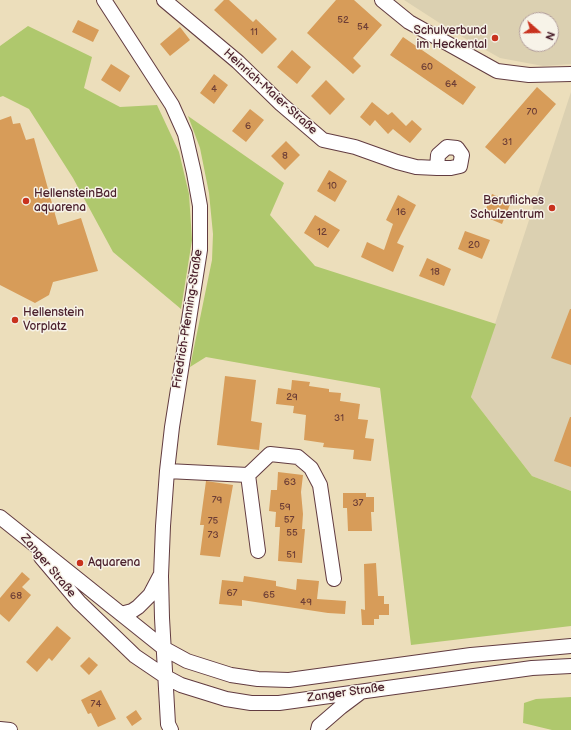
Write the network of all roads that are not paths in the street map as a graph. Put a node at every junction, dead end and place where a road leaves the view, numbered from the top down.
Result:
1 (104, 0) edge
2 (164, 0) edge
3 (382, 0) edge
4 (571, 74) edge
5 (437, 168) dead end
6 (166, 471) junction
7 (248, 474) junction
8 (0, 516) edge
9 (19, 531) junction
10 (258, 551) dead end
11 (161, 576) junction
12 (334, 579) dead end
13 (121, 614) junction
14 (571, 646) edge
15 (165, 648) junction
16 (571, 666) edge
17 (166, 677) junction
18 (363, 691) junction
19 (0, 729) edge
20 (10, 730) edge
21 (171, 730) edge
22 (318, 730) edge

1 - 6 street, Friedrich-Pfenning-Straße
2 - 5 street, Heinrich-Maier-Straße
3 - 4 street
6 - 7 street
6 - 11 street, Friedrich-Pfenning-Straße
7 - 10 street
7 - 12 street
8 - 9 street
9 - 13 street, Zanger Straße
9 - 17 street, Zanger Straße
11 - 13 street, Friedrich-Pfenning-Straße
11 - 15 street, Friedrich-Pfenning-Straße
13 - 15 street, Zanger Straße
14 - 15 street, Zanger Straße
15 - 17 street, Friedrich-Pfenning-Straße
16 - 18 street, Zanger Straße
17 - 18 street, Zanger Straße
17 - 21 street, Friedrich-Pfenning-Straße
18 - 22 street
19 - 20 street

